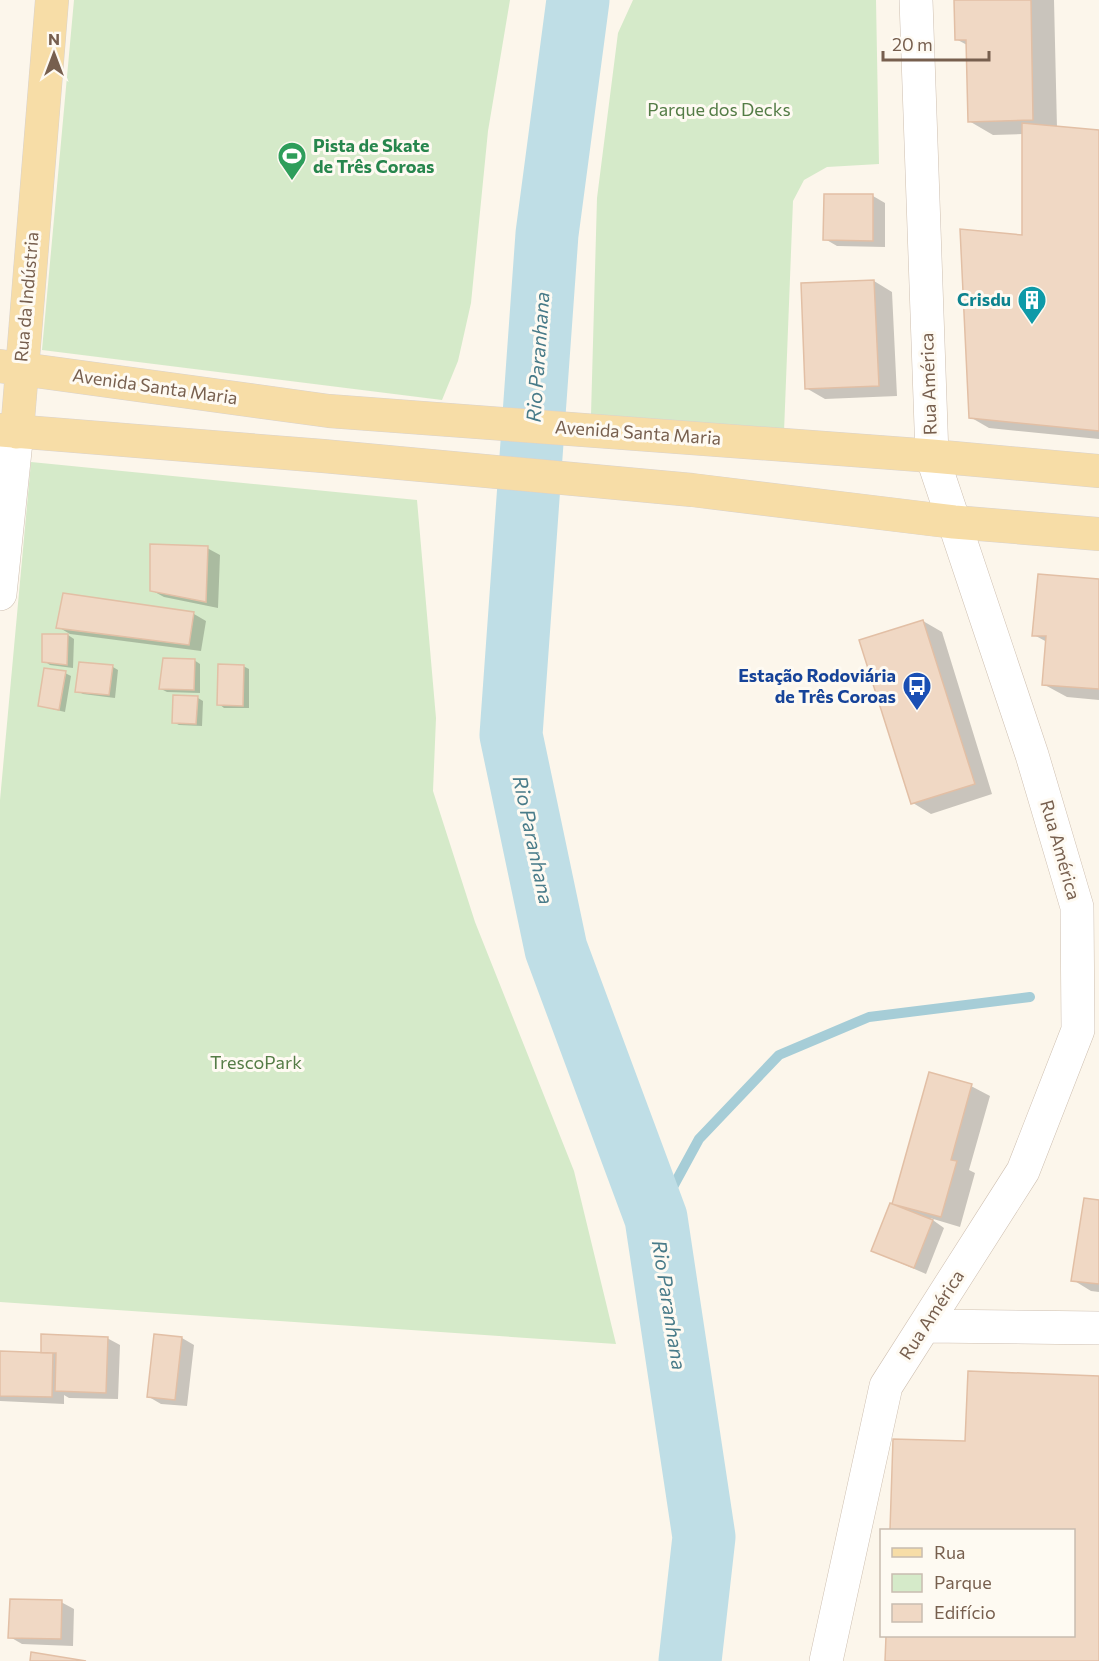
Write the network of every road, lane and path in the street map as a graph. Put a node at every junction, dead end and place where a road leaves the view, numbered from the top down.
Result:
1 (52, 0) edge
2 (916, 0) edge
3 (10, 368) edge
4 (9, 431) edge
5 (932, 456) junction
6 (1099, 471) edge
7 (954, 522) junction
8 (1099, 534) edge
9 (0, 594) edge
10 (925, 1326) junction
11 (1099, 1328) edge
12 (826, 1661) edge

1 - 3 main road, Rua da Indústria
2 - 5 street, Rua América
3 - 4 main road, Rua da Indústria
3 - 5 main road, Avenida Santa Maria
4 - 7 main road
4 - 9 street, Rua da Indústria
5 - 6 main road, Avenida Santa Maria
5 - 7 street, Rua América
7 - 8 main road
7 - 10 street, Rua América
10 - 11 street
10 - 12 street, Rua América

